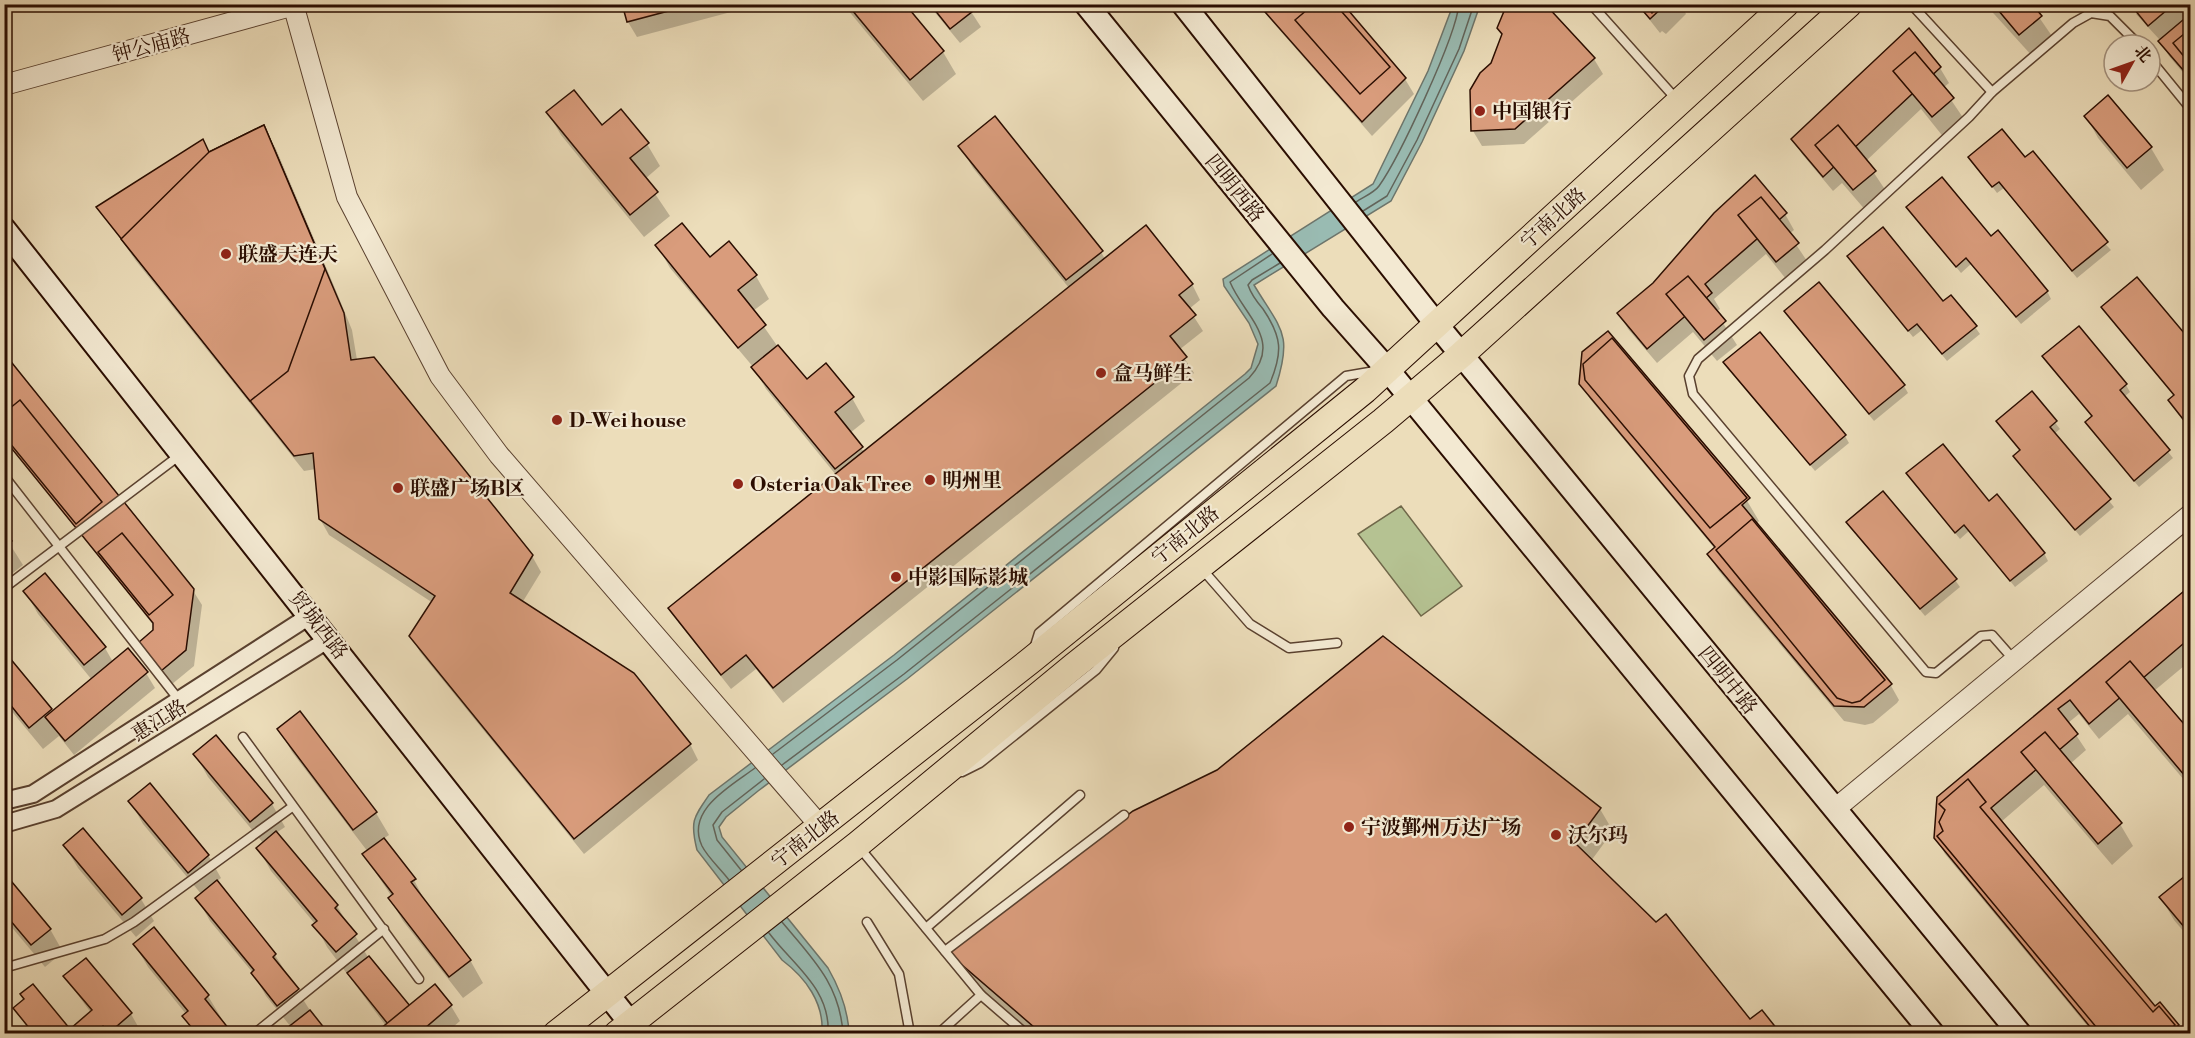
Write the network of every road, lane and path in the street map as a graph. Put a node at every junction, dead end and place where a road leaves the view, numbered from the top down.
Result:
1 (1086, 4) edge
2 (1183, 4) edge
3 (1592, 4) edge
4 (1786, 4) edge
5 (1849, 4) edge
6 (1911, 4) edge
7 (295, 5) edge
8 (2127, 33) edge
9 (2162, 73) edge
10 (4, 85) edge
11 (1992, 92) junction
12 (1680, 102) junction
13 (2190, 108) edge
14 (4, 229) edge
15 (1437, 325) junction
16 (1461, 355) junction
17 (1387, 369) junction
18 (1410, 397) junction
19 (182, 453) junction
20 (4, 476) edge
21 (2190, 515) edge
22 (60, 546) junction
23 (1200, 566) junction
24 (4, 588) edge
25 (311, 615) junction
26 (330, 639) junction
27 (1337, 644) dead end
28 (2015, 660) junction
29 (179, 700) junction
30 (243, 737) dead end
31 (1080, 795) dead end
32 (4, 801) edge
33 (292, 807) junction
34 (1834, 809) junction
35 (1124, 815) dead end
36 (4, 824) edge
37 (821, 827) junction
38 (857, 844) junction
39 (867, 922) dead end
40 (926, 928) junction
41 (384, 929) junction
42 (945, 951) junction
43 (4, 968) edge
44 (419, 979) dead end
45 (607, 993) junction
46 (981, 995) junction
47 (629, 1030) edge
48 (254, 1034) edge
49 (556, 1034) edge
50 (910, 1034) edge
51 (938, 1034) edge
52 (1026, 1034) edge
53 (1933, 1034) edge
54 (2020, 1034) edge

1 - 17 main road, 四明西路
2 - 15 main road
3 - 12 lane
4 - 12 main road, 宁南北路
5 - 16 main road, 宁南北路
6 - 11 lane
7 - 10 street, 钟公庙路
7 - 37 street
8 - 11 lane
9 - 13 lane
11 - 28 lane
12 - 15 main road, 宁南北路
14 - 19 main road, 贸城西路
15 - 16 main road, 四明中路
15 - 17 main road, 宁南北路
16 - 18 main road, 宁南北路
16 - 34 main road, 四明中路
17 - 18 main road
17 - 37 main road, 宁南北路
18 - 23 main road, 宁南北路
18 - 53 main road
19 - 22 lane
19 - 25 main road, 贸城西路
20 - 22 lane
21 - 28 street
22 - 24 lane
22 - 29 lane
23 - 27 lane
23 - 38 main road, 宁南北路
25 - 26 main road, 贸城西路
25 - 29 street, 惠江路
26 - 36 street, 惠江路
26 - 45 main road, 贸城西路
28 - 34 street
29 - 32 street, 惠江路
30 - 33 lane
31 - 40 lane
33 - 41 lane
33 - 43 lane
34 - 54 main road, 四明中路
35 - 42 lane
37 - 45 main road, 宁南北路
38 - 40 lane
38 - 47 main road, 宁南北路
39 - 50 lane
40 - 42 lane
41 - 44 lane
41 - 48 lane
42 - 46 lane
45 - 47 main road, 贸城西路
45 - 49 main road, 宁南北路
46 - 51 lane
46 - 52 lane

